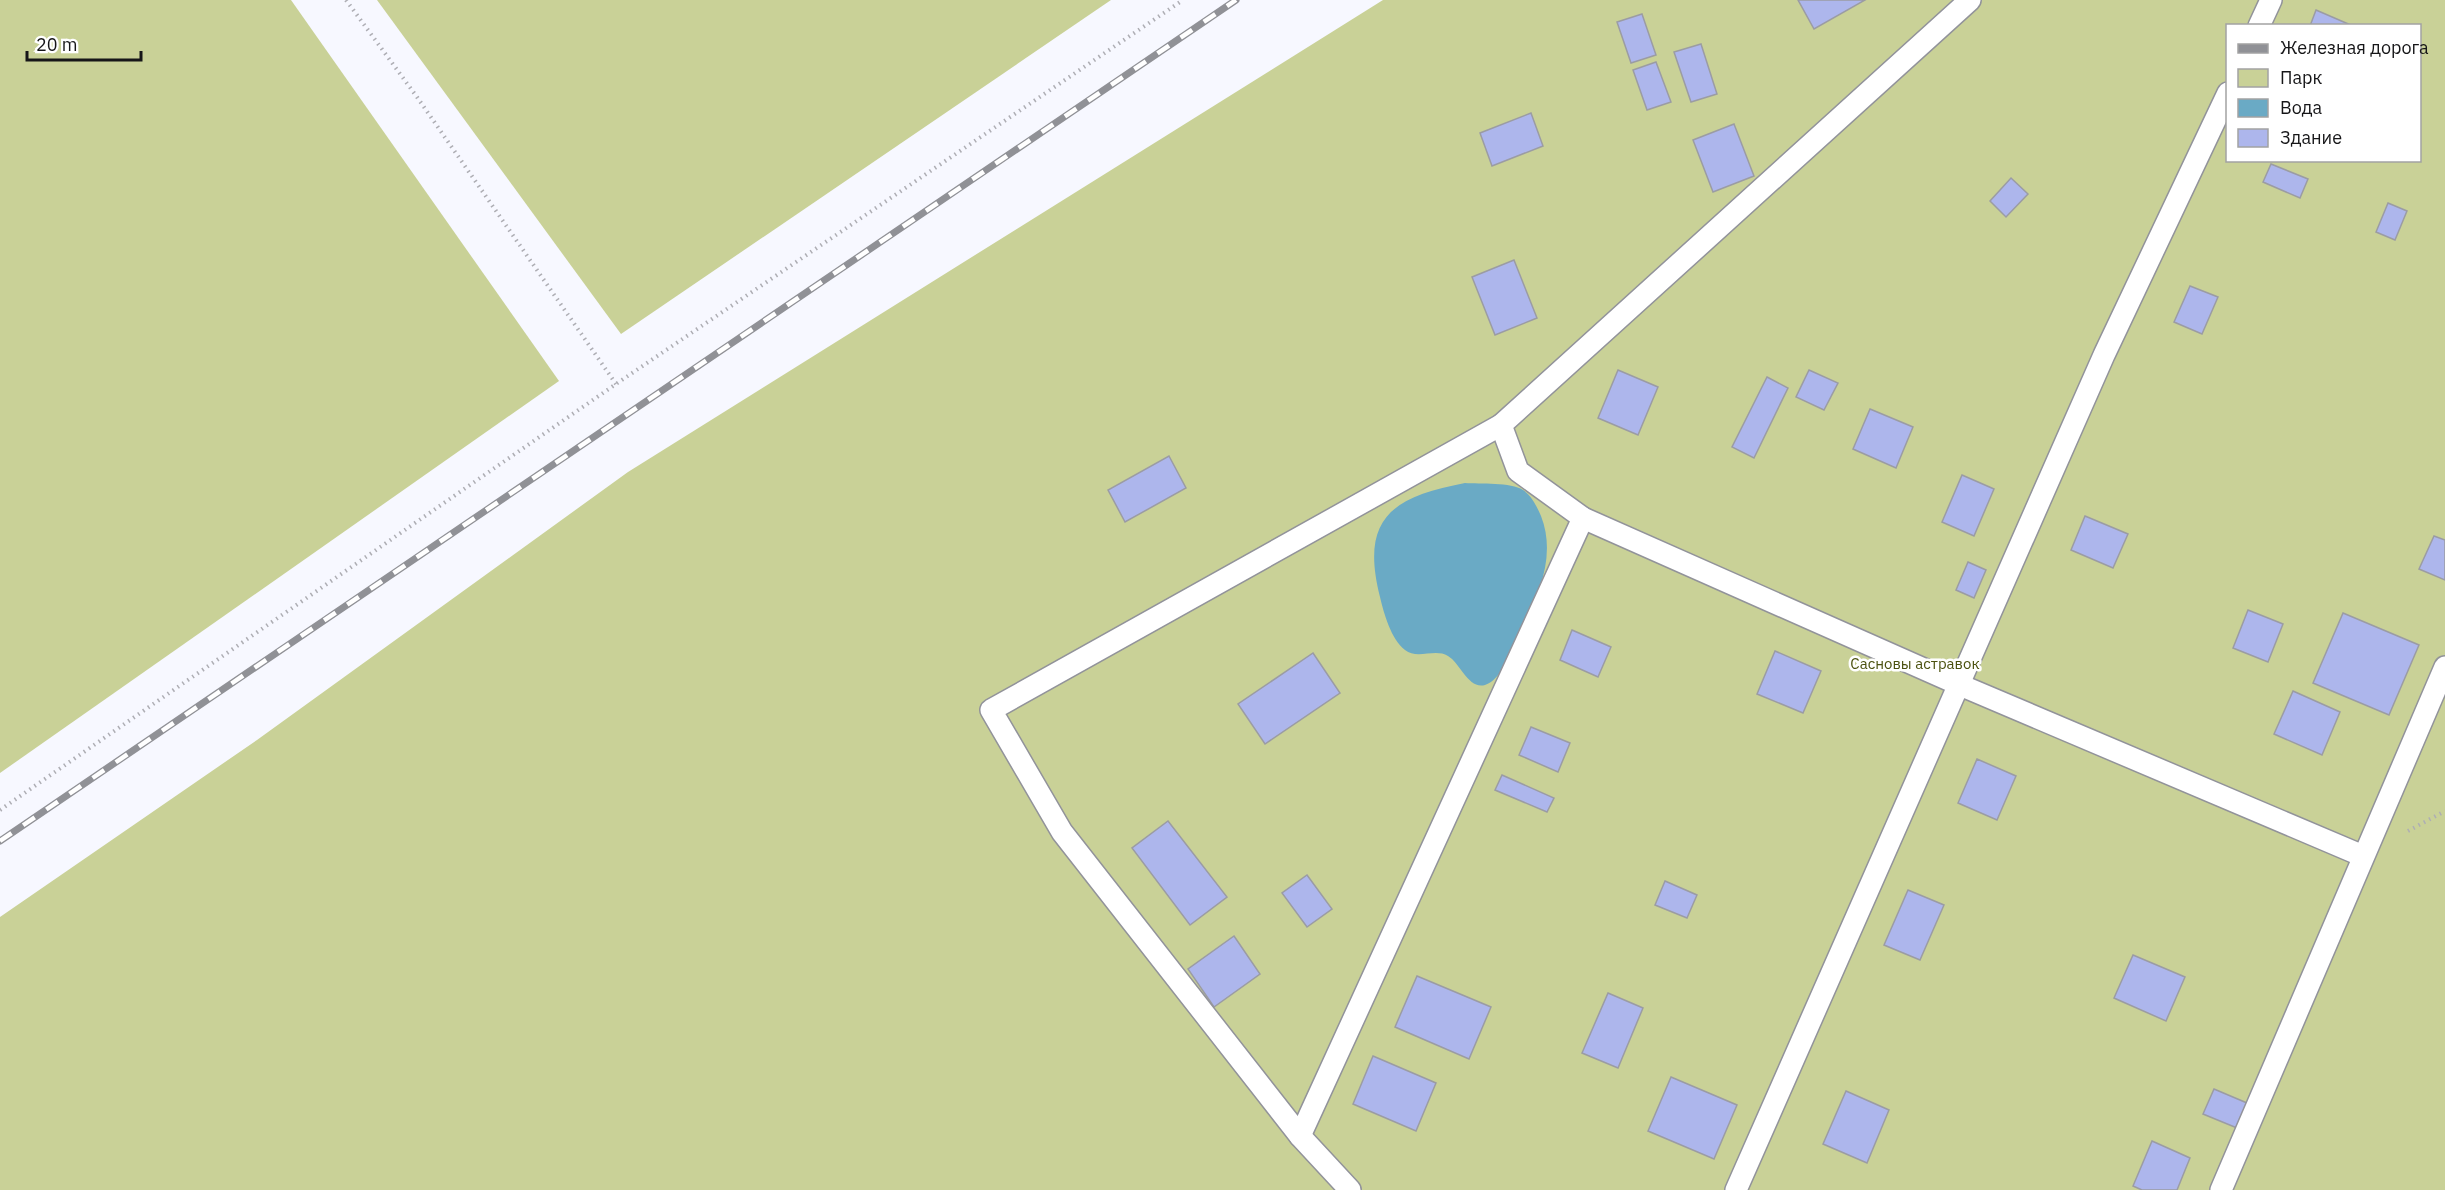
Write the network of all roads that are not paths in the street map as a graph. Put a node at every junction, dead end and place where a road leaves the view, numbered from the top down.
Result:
1 (1970, 0) edge
2 (2271, 0) edge
3 (2260, 24) edge
4 (2226, 97) edge
5 (1501, 425) junction
6 (1583, 518) junction
7 (2445, 667) edge
8 (1960, 685) junction
9 (2363, 856) junction
10 (1300, 1136) junction
11 (1350, 1190) edge
12 (1736, 1190) edge
13 (2220, 1190) edge

1 - 5 lane
2 - 3 lane
4 - 8 lane
5 - 6 lane
5 - 10 lane
6 - 8 lane
6 - 10 lane
7 - 9 lane
8 - 9 lane
8 - 12 lane
9 - 13 lane
10 - 11 lane

